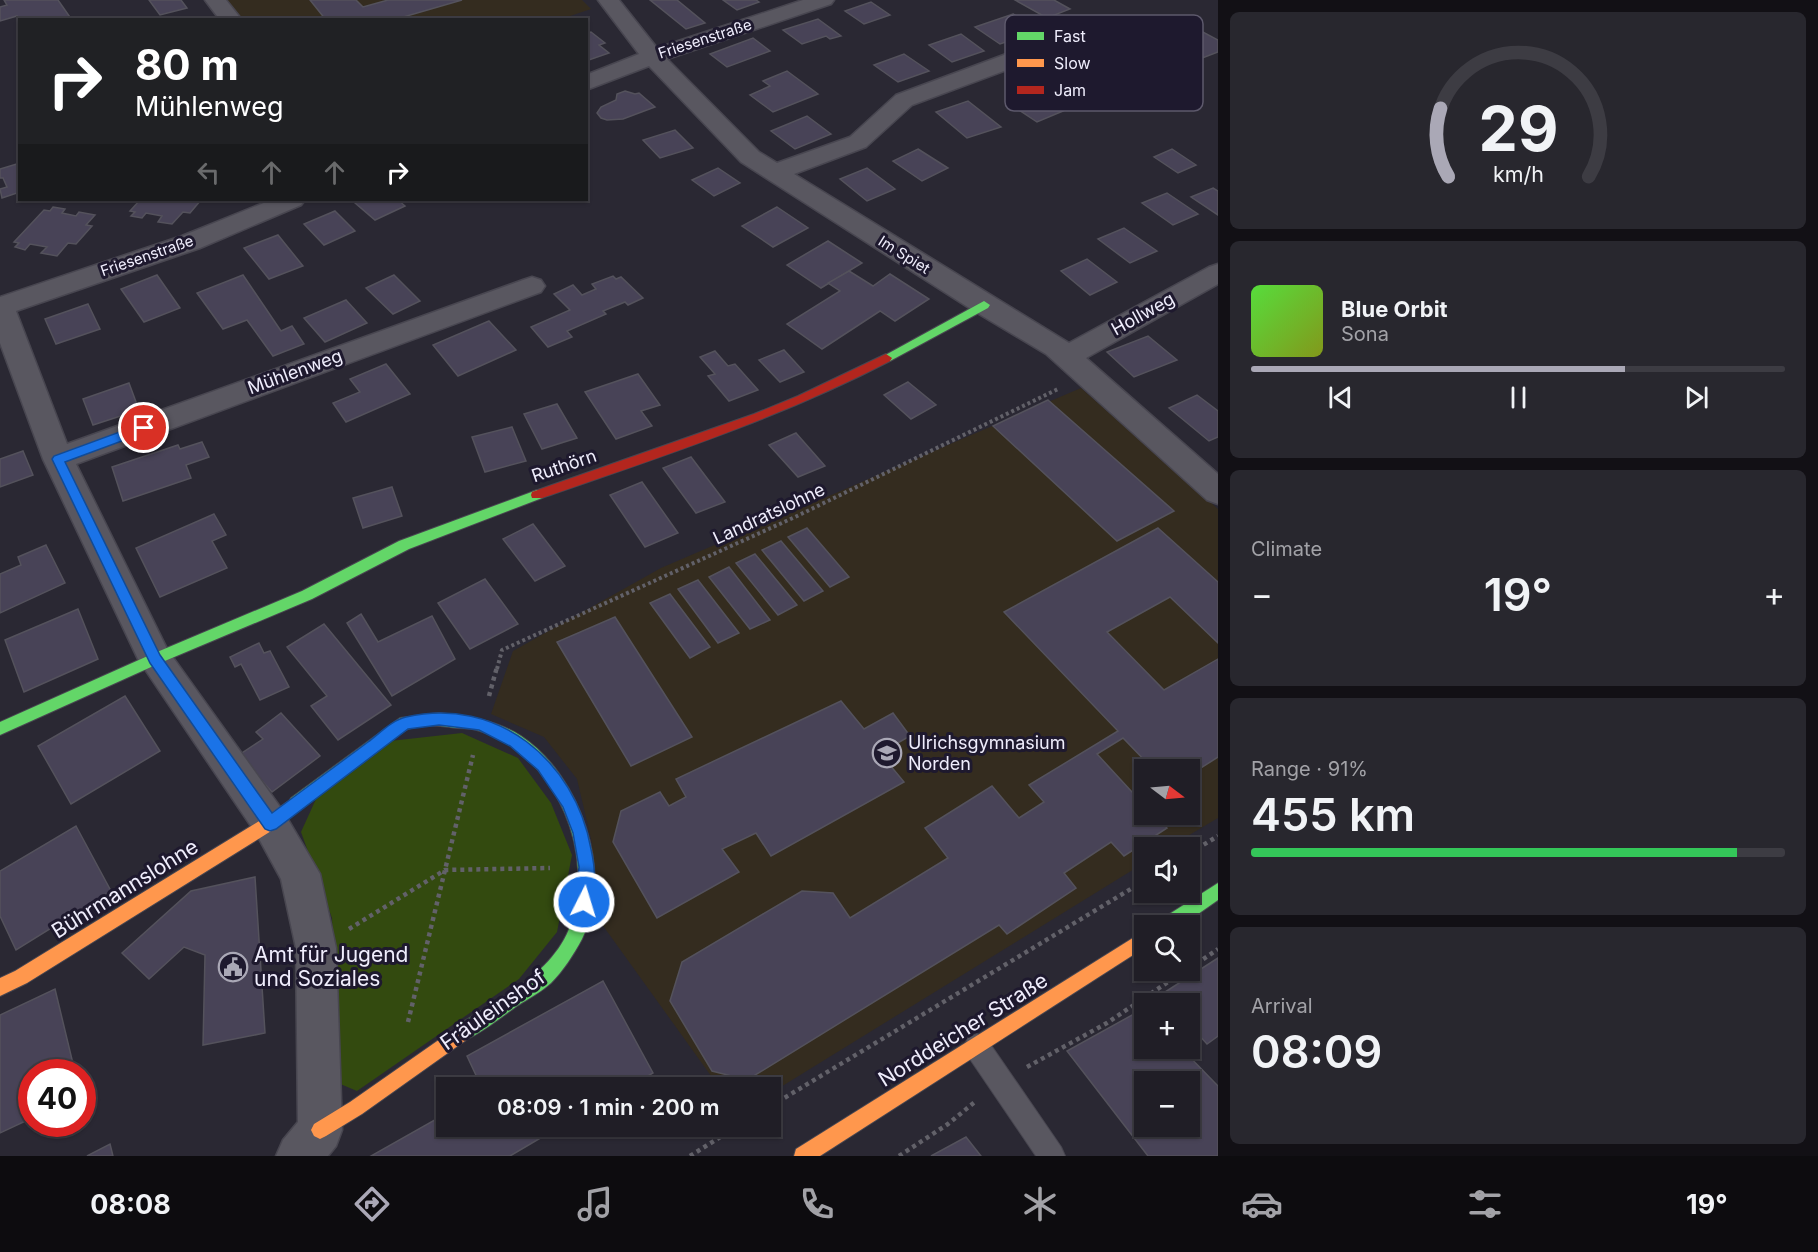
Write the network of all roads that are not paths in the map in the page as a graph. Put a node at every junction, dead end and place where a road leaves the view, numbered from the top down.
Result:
1 (215, 0) edge
2 (608, 0) edge
3 (824, 0) edge
4 (230, 18) edge
5 (652, 57) junction
6 (1005, 63) edge
7 (588, 81) edge
8 (774, 173) junction
9 (290, 201) edge
10 (1218, 273) edge
11 (532, 286) dead end
12 (984, 306) junction
13 (0, 307) edge
14 (1068, 356) junction
15 (58, 459) junction
16 (1218, 492) edge
17 (155, 659) junction
18 (0, 729) edge
19 (270, 823) junction
20 (1218, 891) edge
21 (1182, 915) edge
22 (1134, 945) edge
23 (0, 987) edge
24 (977, 1047) junction
25 (310, 1143) edge
26 (803, 1156) edge
27 (1052, 1156) edge

1 - 4 street
2 - 5 street, Im Spiet
3 - 5 street, Friesenstraße
5 - 7 street, Friesenstraße
5 - 8 street, Im Spiet
6 - 8 street
8 - 12 street, Im Spiet
9 - 13 street, Friesenstraße
10 - 14 street, Hollweg
11 - 15 street, Mühlenweg
12 - 14 street, Im Spiet
12 - 17 street, Ruthörn
13 - 15 street
14 - 16 street, Im Spiet
15 - 17 street
17 - 18 street, Ruthörn
17 - 19 street
19 - 23 street, Bührmannslohne
19 - 25 street, Fräuleinshof
19 - 25 street, Fräuleinshof
20 - 21 street
22 - 24 street, Norddeicher Straße
24 - 26 street, Norddeicher Straße
24 - 27 lane

